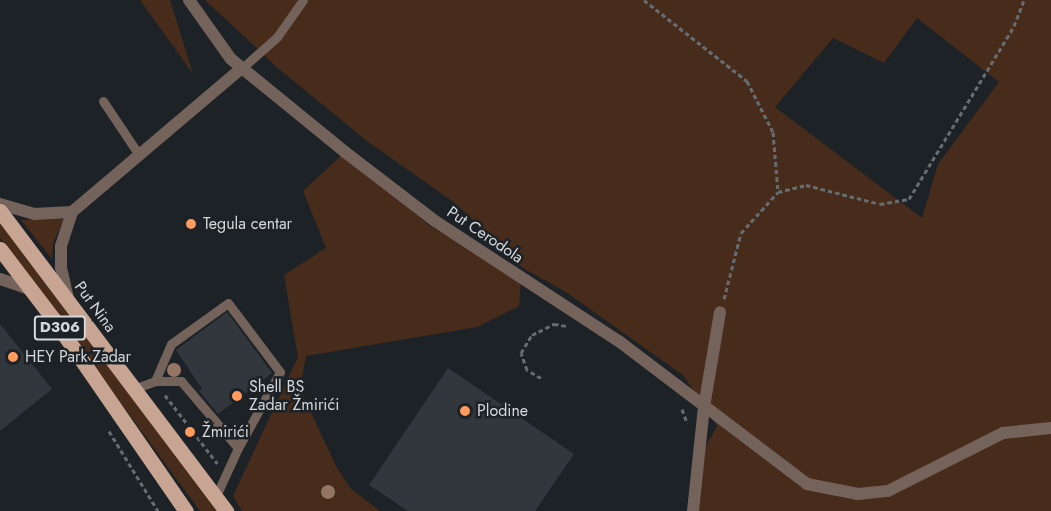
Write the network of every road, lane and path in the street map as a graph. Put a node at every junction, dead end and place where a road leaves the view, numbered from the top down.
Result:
1 (189, 0) edge
2 (303, 0) edge
3 (644, 0) edge
4 (1024, 0) edge
5 (242, 68) junction
6 (103, 100) dead end
7 (140, 155) junction
8 (778, 192) junction
9 (0, 204) edge
10 (0, 211) edge
11 (72, 212) junction
12 (0, 249) edge
13 (0, 279) edge
14 (32, 290) junction
15 (68, 301) junction
16 (720, 312) joint
17 (571, 327) dead end
18 (541, 378) dead end
19 (146, 384) junction
20 (680, 405) dead end
21 (704, 407) junction
22 (688, 425) dead end
23 (1051, 428) edge
24 (238, 448) junction
25 (225, 476) junction
26 (216, 496) junction
27 (186, 511) edge
28 (226, 511) edge
29 (693, 511) edge

1 - 5 street, Put Cerodola
2 - 5 lane
3 - 8 path
4 - 8 path
5 - 7 street
5 - 21 street, Put Cerodola
6 - 7 lane
7 - 11 street
8 - 16 path
9 - 11 street
10 - 15 main road, Put Nina / D306
11 - 15 street
12 - 14 main road, D306
13 - 14 street
14 - 27 main road, D306
15 - 19 main road, Put Nina / D306
16 - 21 street
17 - 18 path
19 - 24 lane
19 - 24 lane
19 - 25 path
19 - 26 main road, Put Nina / D306
20 - 22 path
21 - 23 street, Put Cerodola
21 - 29 street
24 - 25 lane
25 - 26 lane
26 - 28 main road, Put Nina / D306

